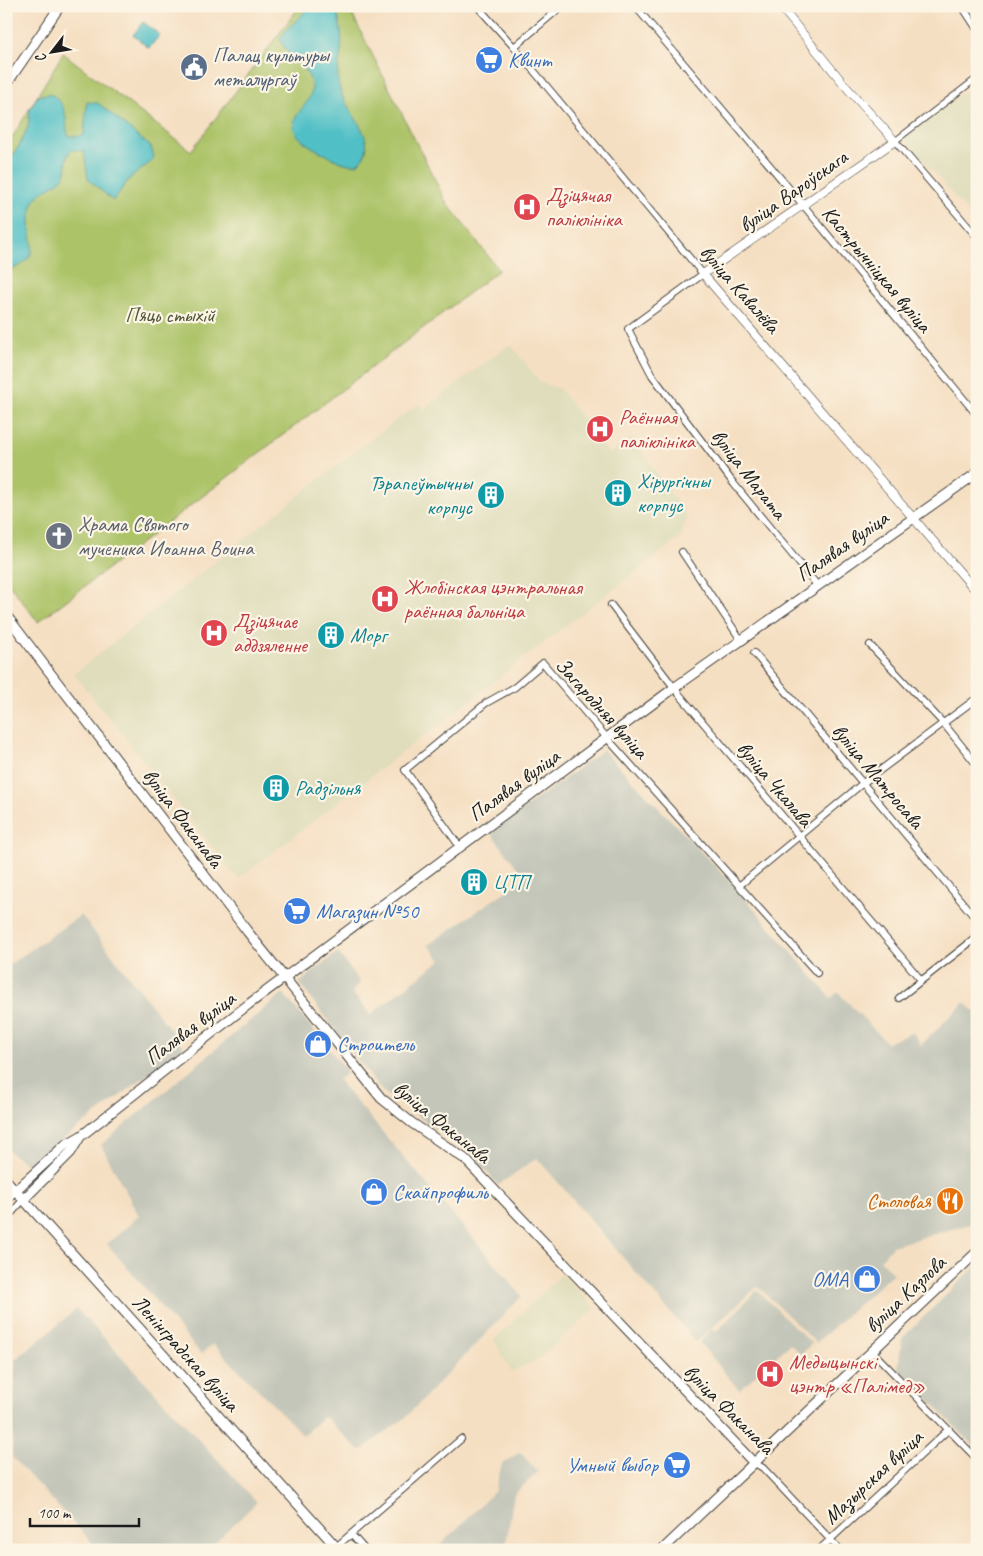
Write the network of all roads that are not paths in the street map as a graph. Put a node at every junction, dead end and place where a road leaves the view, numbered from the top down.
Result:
1 (60, 6) edge
2 (477, 6) edge
3 (562, 6) edge
4 (635, 6) edge
5 (780, 6) edge
6 (962, 6) edge
7 (977, 29) edge
8 (514, 47) junction
9 (977, 78) edge
10 (6, 85) edge
11 (895, 141) junction
12 (804, 206) junction
13 (977, 237) edge
14 (703, 274) junction
15 (628, 328) joint
16 (977, 415) edge
17 (977, 473) edge
18 (913, 518) junction
19 (682, 552) dead end
20 (817, 585) junction
21 (977, 592) edge
22 (611, 605) dead end
23 (6, 615) edge
24 (741, 640) junction
25 (870, 645) dead end
26 (754, 653) dead end
27 (674, 688) junction
28 (977, 698) edge
29 (944, 724) junction
30 (607, 738) junction
31 (977, 765) edge
32 (863, 783) junction
33 (798, 836) junction
34 (460, 847) junction
35 (740, 885) junction
36 (977, 920) edge
37 (977, 937) edge
38 (817, 973) dead end
39 (284, 978) junction
40 (921, 980) junction
41 (899, 998) dead end
42 (81, 1136) junction
43 (6, 1180) edge
44 (16, 1190) junction
45 (24, 1199) junction
46 (6, 1202) edge
47 (6, 1219) edge
48 (977, 1252) edge
49 (871, 1350) junction
50 (949, 1429) junction
51 (461, 1439) dead end
52 (977, 1459) edge
53 (754, 1462) junction
54 (351, 1534) junction
55 (830, 1540) junction
56 (338, 1548) edge
57 (365, 1550) edge
58 (662, 1550) edge
59 (819, 1550) edge
60 (840, 1550) edge

1 - 10 main road
2 - 8 street, вуліца Кавалёва
3 - 8 street
4 - 12 street, Кастрычніцкая вуліца
5 - 11 street
6 - 7 street
8 - 14 street, вуліца Кавалёва
9 - 11 street, вуліца Вароўскага
11 - 12 street, вуліца Вароўскага
11 - 13 street
12 - 14 street, вуліца Вароўскага
12 - 16 street, Кастрычніцкая вуліца
14 - 15 street, вуліца Вароўскага
14 - 18 street, вуліца Кавалёва
15 - 20 street, вуліца Марата
17 - 18 main road, Палявая вуліца
18 - 20 main road, Палявая вуліца
18 - 21 street, вуліца Кавалёва
19 - 24 street
20 - 24 main road, Палявая вуліца
22 - 27 street, вуліца Чкалава
23 - 39 main road, вуліца Факанава
24 - 27 main road, Палявая вуліца
25 - 29 street
26 - 32 street, вуліца Матросава
27 - 30 main road, Палявая вуліца
27 - 33 street, вуліца Чкалава
28 - 29 street
29 - 31 street
29 - 32 street
30 - 34 main road, Палявая вуліца
30 - 34 street, Загародняя вуліца
30 - 35 street, Загародняя вуліца
32 - 33 street
32 - 36 street, вуліца Матросава
33 - 35 street
33 - 40 street, вуліца Чкалава
34 - 39 main road, Палявая вуліца
35 - 38 street, Загародняя вуліца
37 - 40 street
39 - 42 main road, Палявая вуліца
39 - 53 main road, вуліца Факанава
40 - 41 street
42 - 44 main road, Палявая вуліца
42 - 45 main road, Палявая вуліца
43 - 44 main road, Ленінградская вуліца
44 - 45 main road, Ленінградская вуліца
44 - 46 street
45 - 47 street
45 - 56 main road, Ленінградская вуліца
48 - 49 main road, вуліца Казлова
49 - 50 street
49 - 53 main road, вуліца Казлова
50 - 52 street
50 - 55 street, Мазырская вуліца
51 - 54 street
53 - 55 street, вуліца Факанава
53 - 58 main road, вуліца Казлова
54 - 56 street
54 - 57 street
55 - 59 street, Мазырская вуліца
55 - 60 street, вуліца Факанава

